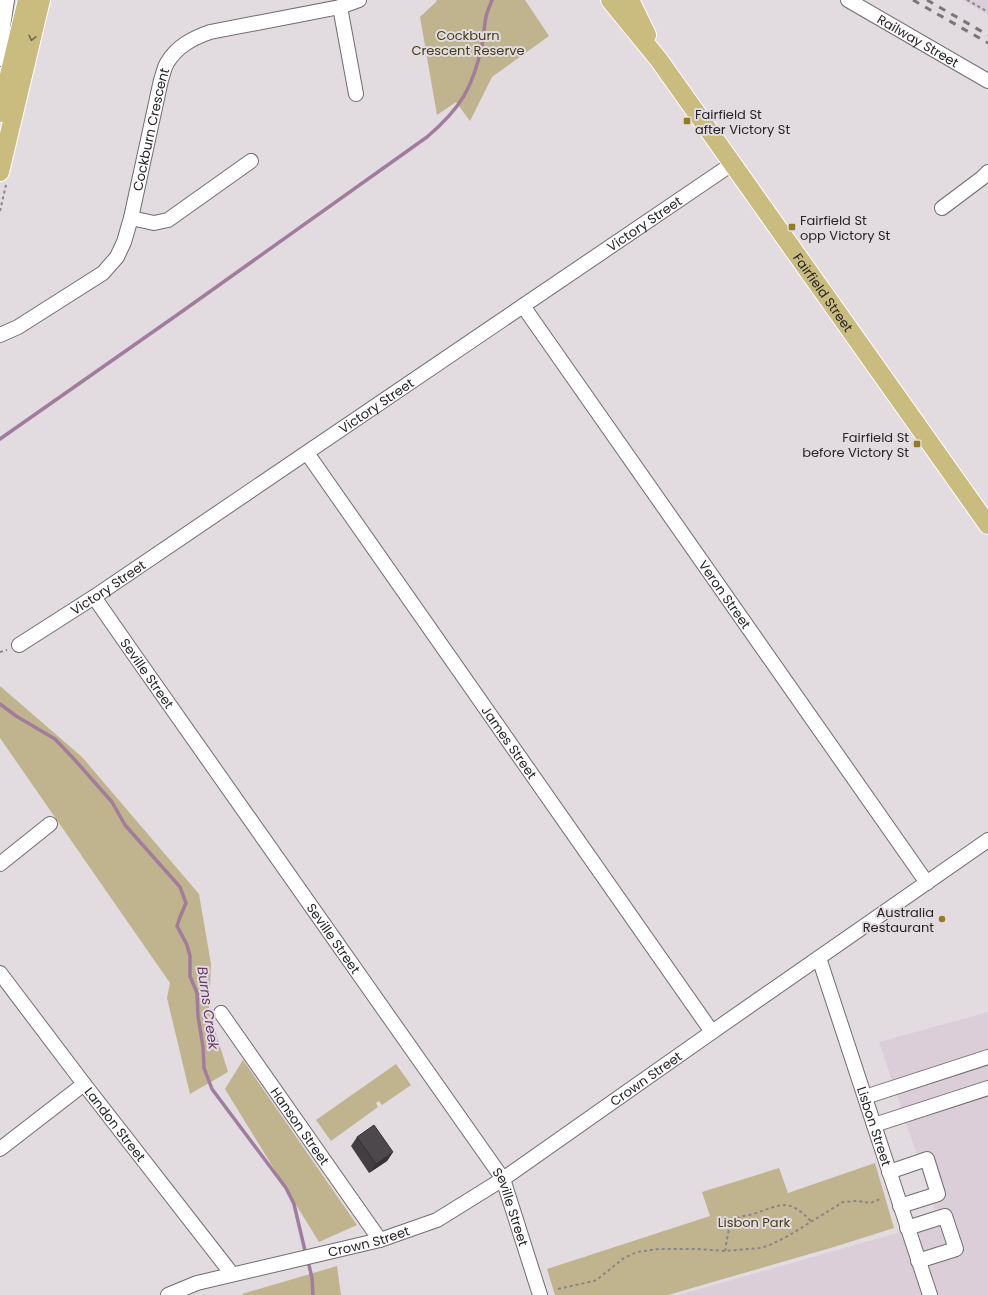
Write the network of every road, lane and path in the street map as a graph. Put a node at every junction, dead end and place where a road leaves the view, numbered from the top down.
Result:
1 (27, 0) edge
2 (41, 0) edge
3 (359, 0) edge
4 (848, 0) edge
5 (967, 0) edge
6 (618, 3) edge
7 (340, 7) junction
8 (3, 11) edge
9 (988, 12) edge
10 (0, 59) edge
11 (988, 81) edge
12 (356, 94) dead end
13 (0, 113) edge
14 (251, 161) dead end
15 (732, 164) junction
16 (0, 172) edge
17 (988, 172) edge
18 (942, 208) dead end
19 (131, 218) junction
20 (523, 306) junction
21 (0, 335) edge
22 (307, 453) junction
23 (988, 525) edge
24 (94, 597) junction
25 (19, 645) dead end
26 (50, 824) dead end
27 (988, 840) edge
28 (0, 864) edge
29 (927, 883) junction
30 (819, 958) junction
31 (0, 973) edge
32 (221, 1012) dead end
33 (712, 1032) junction
34 (988, 1057) edge
35 (84, 1084) junction
36 (988, 1088) edge
37 (864, 1097) junction
38 (874, 1125) junction
39 (0, 1149) edge
40 (888, 1172) junction
41 (503, 1179) junction
42 (882, 1198) dead end
43 (900, 1206) junction
44 (811, 1221) junction
45 (907, 1228) junction
46 (380, 1240) junction
47 (725, 1251) junction
48 (918, 1261) junction
49 (232, 1274) junction
50 (558, 1289) dead end
51 (168, 1295) edge
52 (540, 1295) edge
53 (930, 1295) edge

1 - 13 main road
2 -> 16 main road
3 - 7 street, Cockburn Crescent
4 - 11 street, Railway Street
5 - 9 path
6 - 15 main road, Fairfield Street
7 - 12 street
7 - 19 street, Cockburn Crescent
8 - 10 street
14 - 19 street
15 - 20 street, Victory Street
15 - 23 main road, Fairfield Street
17 - 18 street
19 - 21 street, Cockburn Crescent
20 - 22 street, Victory Street
20 - 29 street, Veron Street
22 - 24 street, Victory Street
22 - 33 street, James Street
24 - 25 street, Victory Street
24 - 41 street, Seville Street
26 - 28 street
27 - 29 street, Crown Street
29 - 30 street, Crown Street
30 - 33 street, Crown Street
30 - 37 street, Lisbon Street
31 - 35 street, Landon Street
32 - 46 street, Hanson Street
33 - 41 street, Crown Street
34 - 37 street
35 - 39 street
35 - 49 street, Landon Street
36 - 38 street
37 - 38 street, Lisbon Street
38 - 40 street, Lisbon Street
40 - 43 street, Lisbon Street
40 - 43 street
41 - 46 street, Crown Street
41 - 52 street, Seville Street
42 - 44 path
43 - 45 street, Lisbon Street
44 - 47 path
44 - 47 path
45 - 48 street, Lisbon Street
45 - 48 street
46 - 49 street, Crown Street
47 - 50 path
48 - 53 street, Lisbon Street
49 - 51 street, Crown Street

